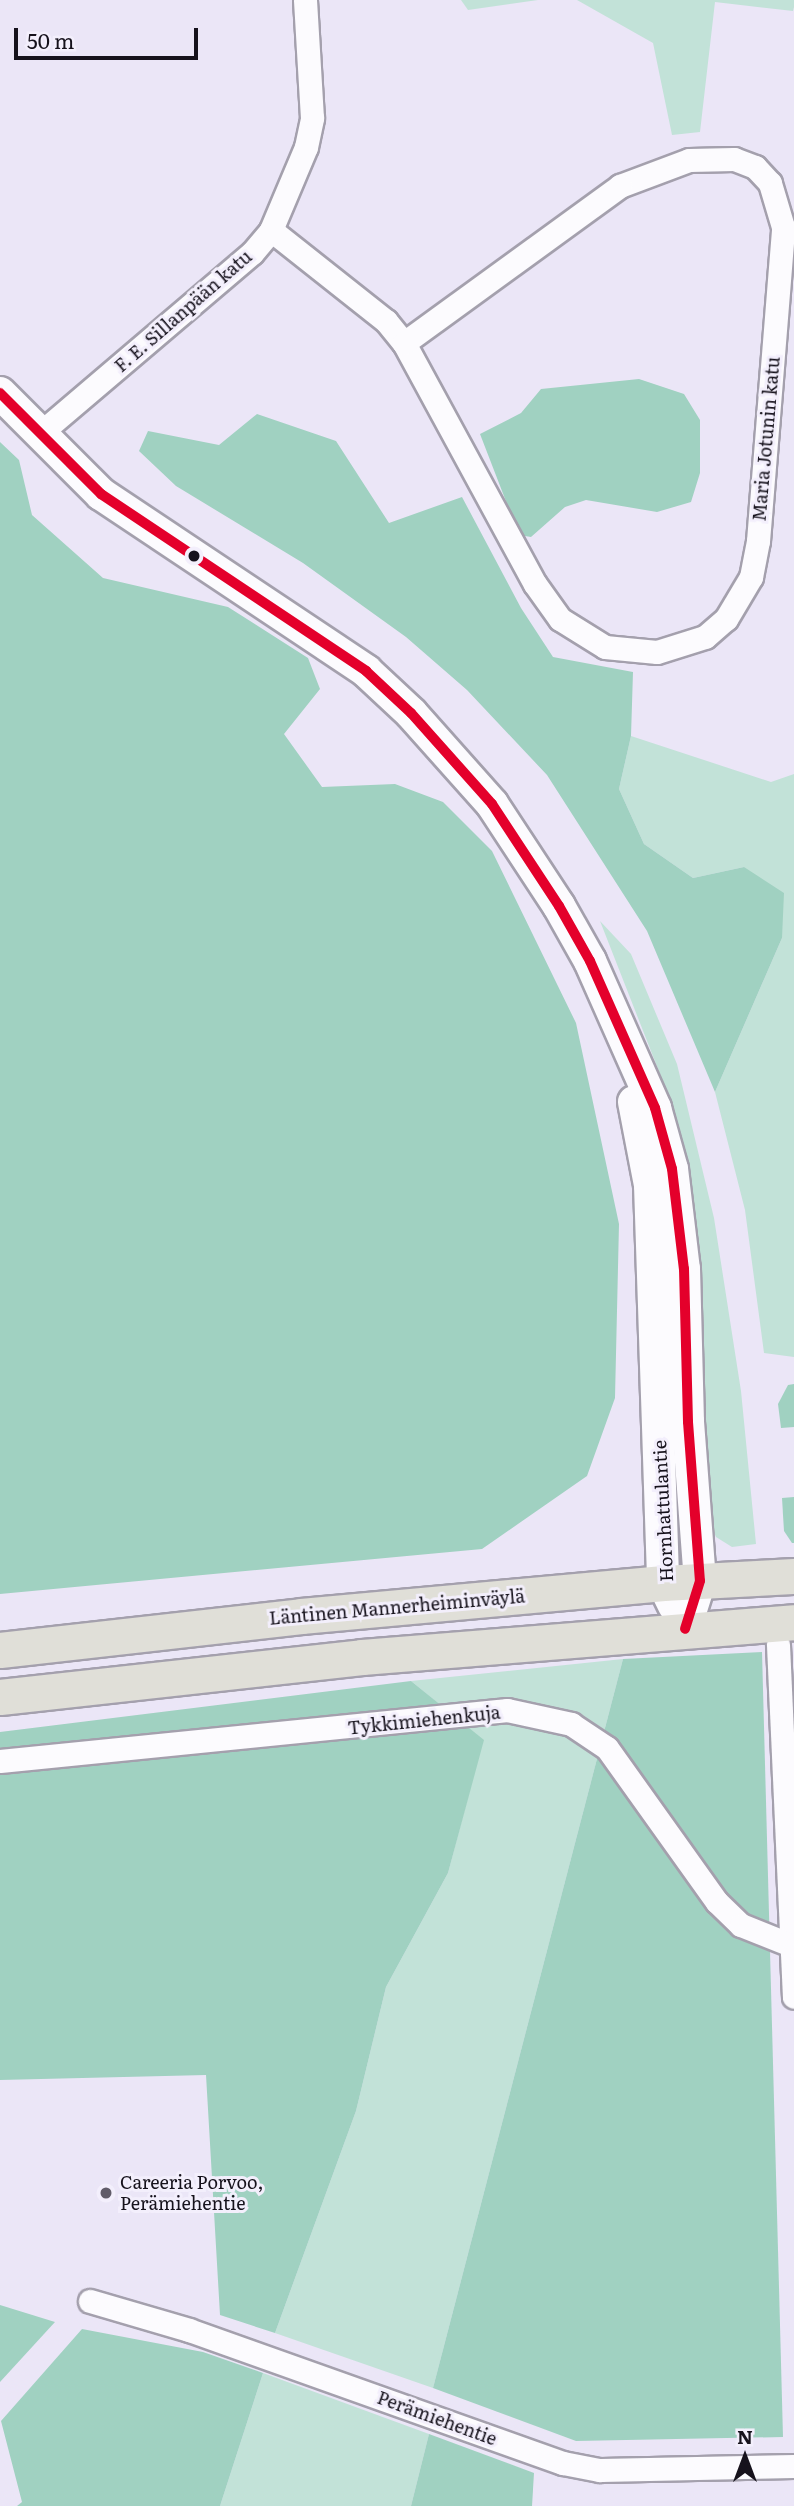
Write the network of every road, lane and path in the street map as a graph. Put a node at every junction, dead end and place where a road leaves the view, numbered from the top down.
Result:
1 (305, 0) edge
2 (271, 230) junction
3 (404, 343) junction
4 (0, 393) edge
5 (38, 435) junction
6 (614, 1023) junction
7 (794, 1576) edge
8 (700, 1581) junction
9 (663, 1583) junction
10 (685, 1629) junction
11 (786, 1634) edge
12 (0, 1650) edge
13 (0, 1697) edge
14 (0, 1761) edge
15 (791, 1945) junction
16 (794, 1997) edge
17 (90, 2301) dead end
18 (794, 2466) edge

1 - 2 street, F. E. Sillanpään katu
2 - 3 street, Maria Jotunin katu
2 - 5 street, F. E. Sillanpään katu
3 - 3 street, Maria Jotunin katu
4 - 5 street, Hornhattulantie
5 - 6 street, Hornhattulantie
6 - 8 street, Hornhattulantie
6 - 9 street, Hornhattulantie
7 - 8 main road, Läntinen Mannerheiminväylä
8 - 9 main road, Läntinen Mannerheiminväylä
8 - 10 street, Hornhattulantie
9 - 10 street, Hornhattulantie
9 - 12 main road, Läntinen Mannerheiminväylä
10 - 11 main road
10 - 13 main road
11 - 15 street
14 - 15 street, Tykkimiehenkuja
15 - 16 street
17 - 18 street, Perämiehentie

